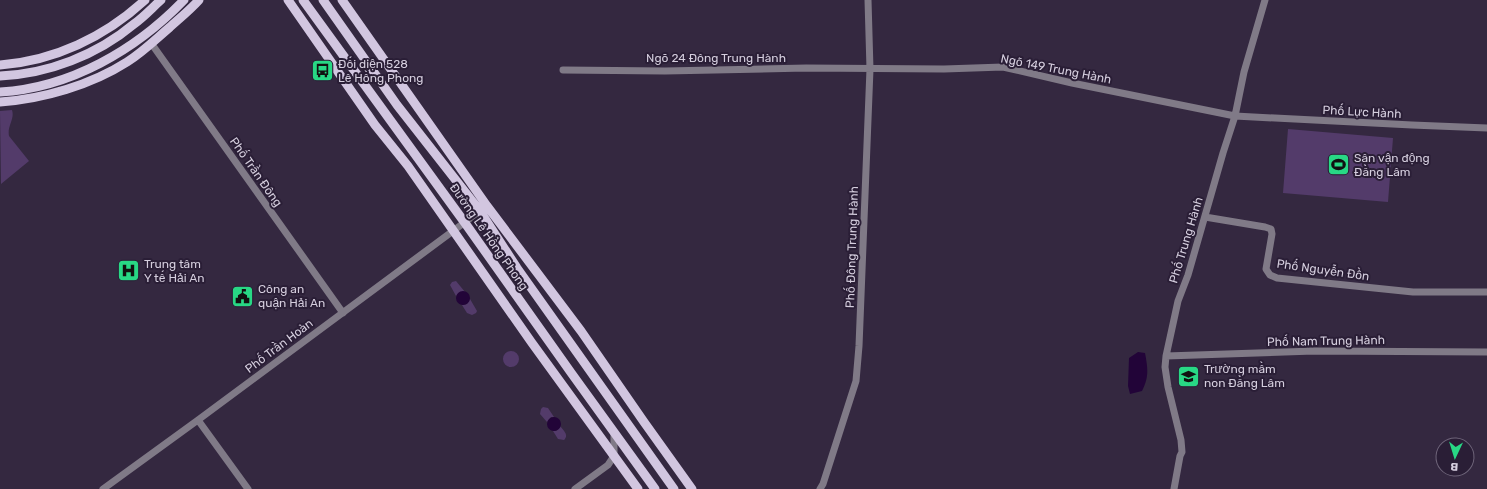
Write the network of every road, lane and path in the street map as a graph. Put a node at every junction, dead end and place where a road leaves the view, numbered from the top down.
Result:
1 (145, 0) edge
2 (161, 0) edge
3 (184, 0) edge
4 (199, 0) edge
5 (288, 0) edge
6 (303, 0) edge
7 (323, 0) edge
8 (342, 0) edge
9 (868, 0) edge
10 (1265, 0) edge
11 (151, 43) junction
12 (105, 62) junction
13 (0, 65) edge
14 (113, 70) junction
15 (563, 70) dead end
16 (870, 70) junction
17 (0, 76) edge
18 (0, 92) edge
19 (0, 102) edge
20 (1235, 116) junction
21 (1487, 128) edge
22 (483, 209) junction
23 (1205, 217) junction
24 (465, 223) junction
25 (454, 231) junction
26 (1487, 292) edge
27 (343, 312) junction
28 (1487, 352) edge
29 (1166, 356) junction
30 (198, 420) junction
31 (614, 432) junction
32 (614, 456) junction
33 (103, 489) edge
34 (248, 489) edge
35 (575, 489) edge
36 (638, 489) edge
37 (655, 489) edge
38 (674, 489) edge
39 (692, 489) edge
40 (820, 489) edge
41 (1174, 489) edge

1 - 13 main road
2 - 17 main road
3 - 12 main road
4 - 11 main road
5 - 25 main road, Đường Lê Hồng Phong
6 - 24 main road, Đường Lê Hồng Phong
7 - 22 main road, Đường Lê Hồng Phong
8 - 22 main road, Đường Lê Hồng Phong
9 - 16 street, Phố Đông Trung Hành
10 - 20 street, Phố Trung Hành
11 - 14 main road
11 - 27 street, Phố Trần Đông
12 - 14 main road
12 - 18 main road
14 - 19 main road
15 - 16 street, Ngõ 24 Đông Trung Hành
16 - 20 street, Ngõ 149 Trung Hành
16 - 40 street, Phố Đông Trung Hành
20 - 21 street, Phố Lực Hành
20 - 23 street, Phố Trung Hành
22 - 24 street, Phố Trần Hoàn
22 - 38 main road, Đường Lê Hồng Phong
22 - 39 main road, Đường Lê Hồng Phong
23 - 26 street, Phố Nguyễn Đồn
23 - 29 street, Phố Trung Hành
24 - 25 street, Phố Trần Hoàn
24 - 31 main road, Đường Lê Hồng Phong
25 - 27 street, Phố Trần Hoàn
25 - 32 main road, Đường Lê Hồng Phong
27 - 30 street, Phố Trần Hoàn
28 - 29 street, Phố Nam Trung Hành
29 - 41 street, Phố Trung Hành
30 - 33 street, Phố Trần Hoàn
30 - 34 street
31 - 32 street
31 - 37 main road, Đường Lê Hồng Phong
32 - 35 street
32 - 36 main road, Đường Lê Hồng Phong

